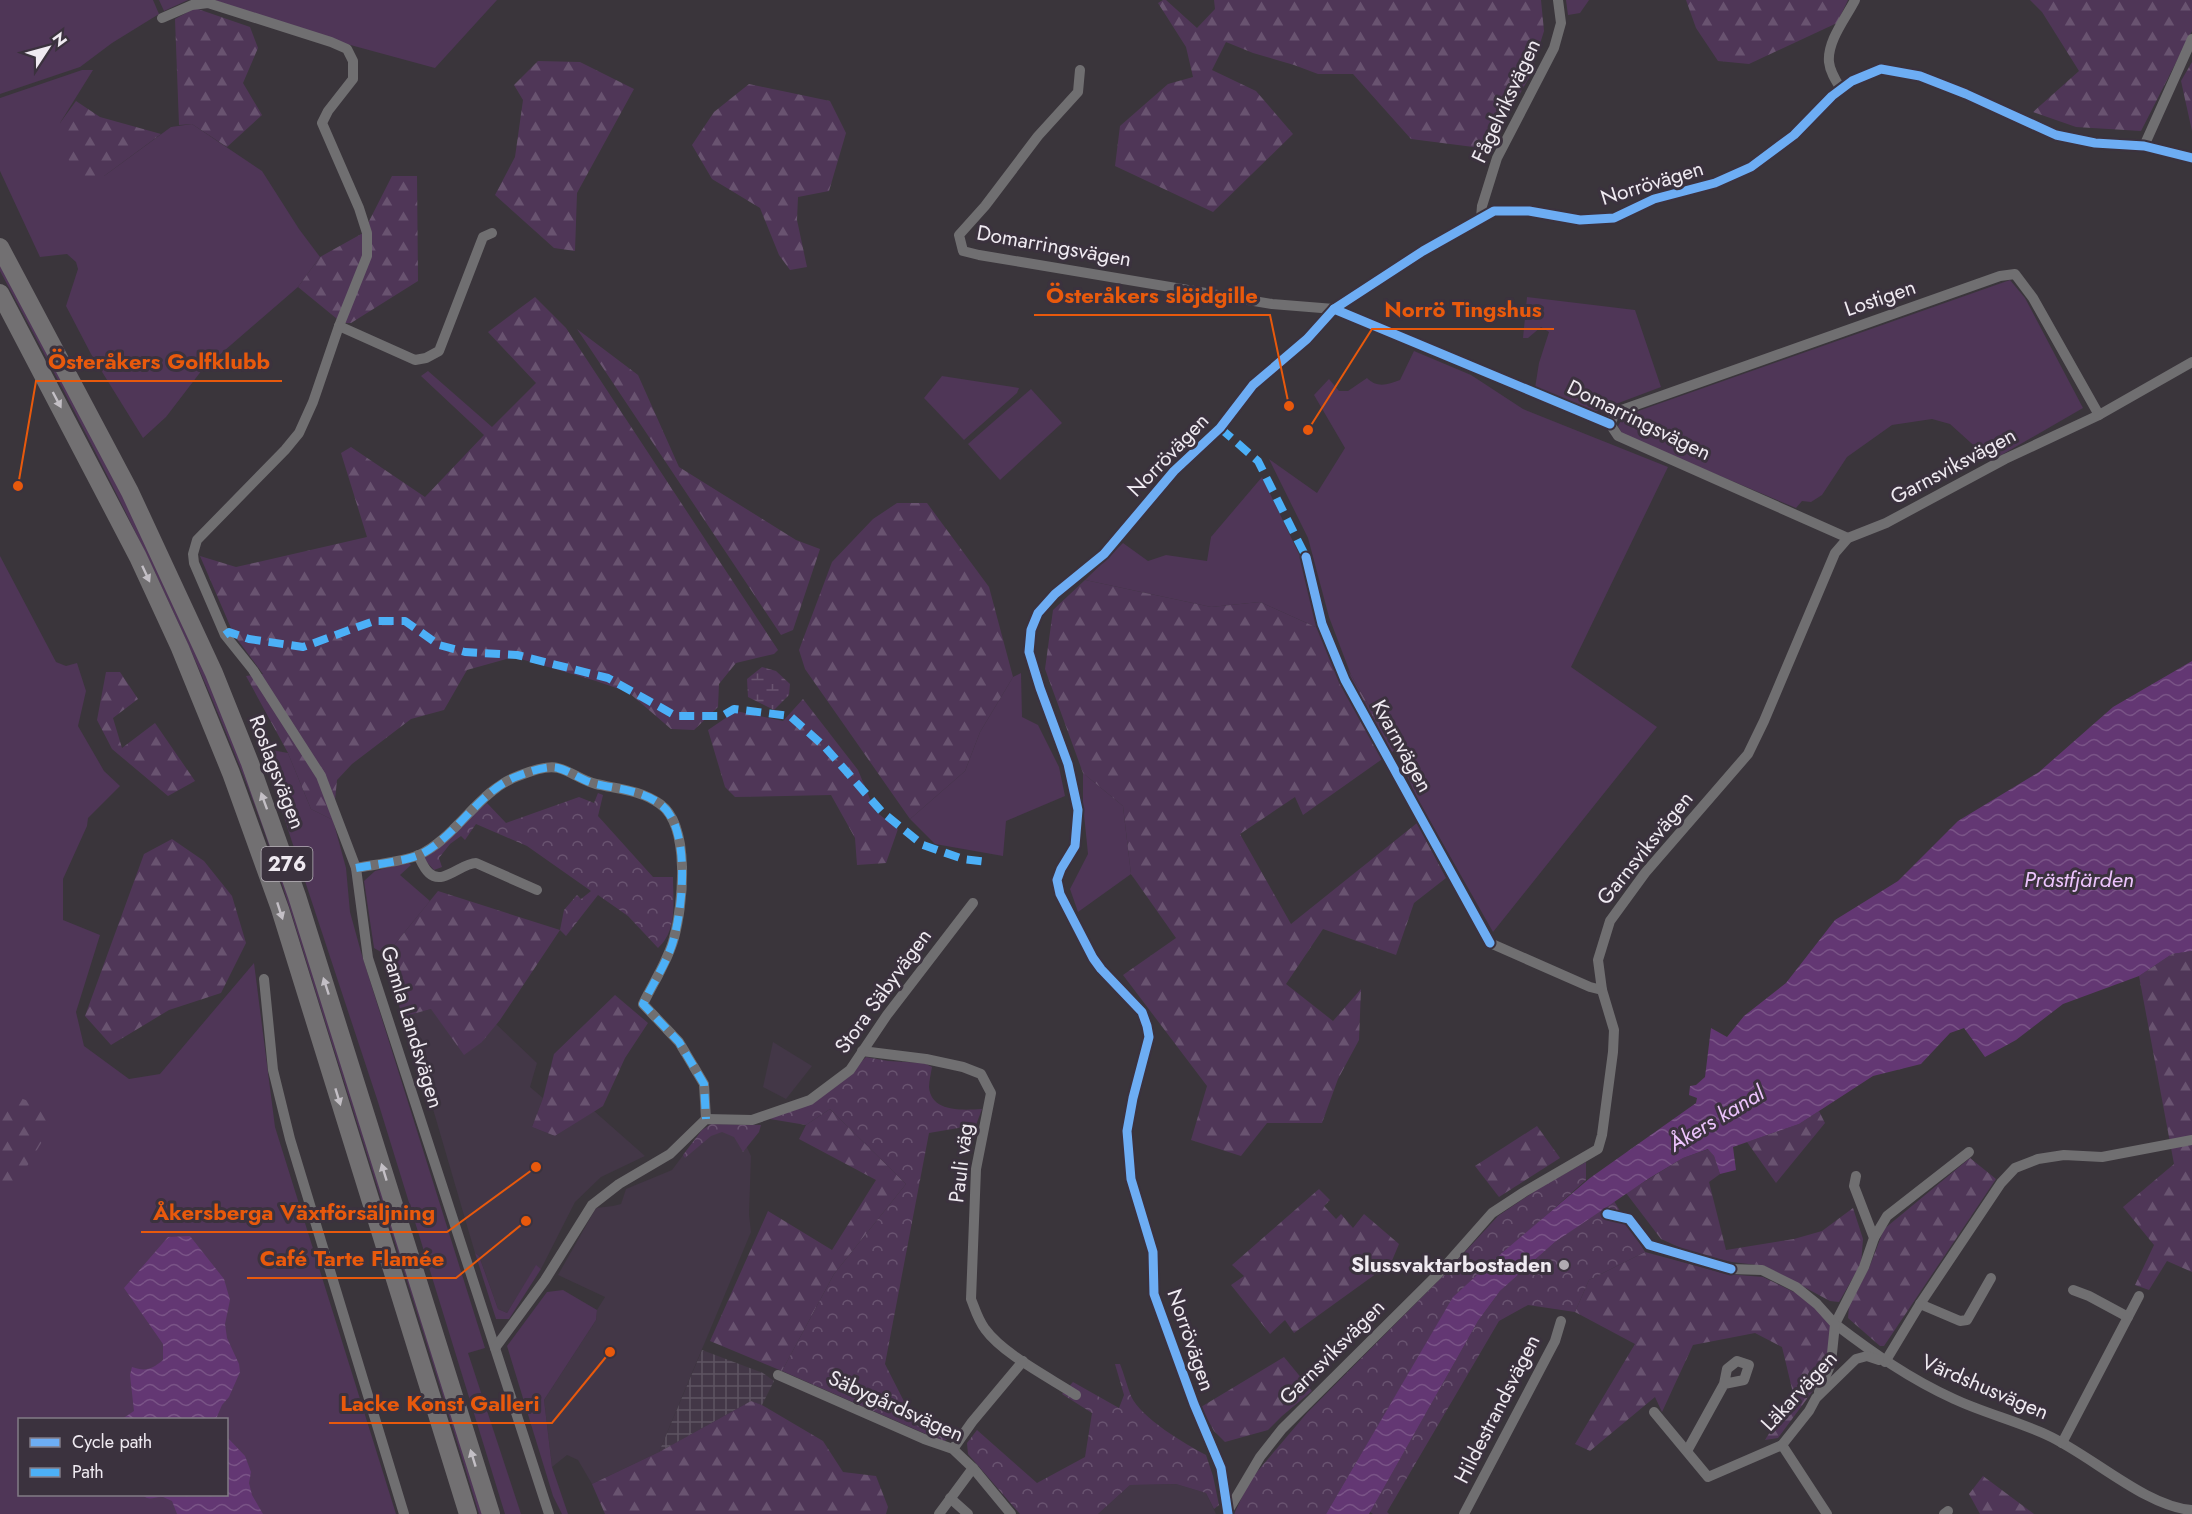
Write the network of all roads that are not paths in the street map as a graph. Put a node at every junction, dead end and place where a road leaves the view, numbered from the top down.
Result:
1 (1558, 0) edge
2 (1855, 0) edge
3 (162, 18) dead end
4 (2192, 39) edge
5 (1080, 70) dead end
6 (1841, 89) junction
7 (2144, 146) junction
8 (2192, 158) edge
9 (1481, 218) junction
10 (492, 233) dead end
11 (0, 247) edge
12 (0, 293) edge
13 (1334, 309) junction
14 (339, 326) junction
15 (2192, 362) edge
16 (2099, 414) junction
17 (1610, 424) joint
18 (1848, 538) junction
19 (418, 855) junction
20 (356, 868) junction
21 (537, 890) dead end
22 (973, 903) dead end
23 (1490, 943) dead end
24 (264, 979) dead end
25 (1602, 990) junction
26 (862, 1051) junction
27 (706, 1119) junction
28 (2192, 1140) edge
29 (1968, 1152) dead end
30 (1856, 1176) dead end
31 (1874, 1238) junction
32 (1731, 1269) dead end
33 (1991, 1278) dead end
34 (2073, 1290) dead end
35 (2139, 1296) dead end
36 (1920, 1304) junction
37 (2128, 1317) junction
38 (1561, 1321) dead end
39 (1834, 1324) junction
40 (495, 1347) junction
41 (1023, 1361) junction
42 (1885, 1362) junction
43 (778, 1375) dead end
44 (1724, 1384) dead end
45 (1076, 1395) dead end
46 (1816, 1398) junction
47 (1654, 1412) dead end
48 (2062, 1443) junction
49 (1782, 1445) junction
50 (954, 1449) junction
51 (1687, 1451) junction
52 (973, 1468) junction
53 (950, 1498) junction
54 (2192, 1510) edge
55 (1228, 1513) edge
56 (404, 1514) edge
57 (468, 1514) edge
58 (491, 1514) edge
59 (549, 1514) edge
60 (939, 1514) edge
61 (968, 1514) edge
62 (1011, 1514) edge
63 (1464, 1514) edge
64 (1827, 1514) edge

1 - 9 street, Fågelviksvägen
2 - 6 street
3 - 14 street
4 - 7 street
5 - 13 street, Domarringsvägen
6 - 7 street, Norrövägen
6 - 9 street, Norrövägen
7 - 8 street, Norrövägen
9 - 13 street, Norrövägen
10 - 14 street
58 -> 11 main road, Roslagsvägen / 276
12 -> 57 main road, Roslagsvägen / 276
13 - 55 street, Norrövägen
14 - 20 street, Gamla Landsvägen
15 - 16 street, Garnsviksvägen
16 - 17 street, Lostigen
16 - 18 street, Garnsviksvägen
17 - 18 street, Domarringsvägen
18 - 25 street, Garnsviksvägen
19 - 20 street
19 - 21 street
19 - 27 street
20 - 40 street, Gamla Landsvägen
22 - 26 street, Stora Säbyvägen
23 - 25 street
24 - 56 street
25 - 55 street, Garnsviksvägen
26 - 27 street, Stora Säbyvägen
26 - 41 street, Pauli väg
27 - 40 street
28 - 36 street
29 - 31 street
30 - 31 street
31 - 39 street
32 - 39 street, Värdshusvägen
33 - 36 street
34 - 37 street
35 - 37 street, Värdshusvägen
36 - 42 street
37 - 48 street, Värdshusvägen
38 - 63 street, Hildestrandsvägen
39 - 42 street, Värdshusvägen
39 - 46 street
40 - 59 street, Gamla Landsvägen
41 - 45 street, Pauli väg
41 - 50 street
42 - 46 street, Läkarvägen
42 - 48 street, Värdshusvägen
43 - 50 street, Säbygårdsvägen
44 - 51 street
46 - 49 street, Läkarvägen
47 - 51 street, Läkarvägen
48 - 54 street, Värdshusvägen
49 - 51 street, Läkarvägen
49 - 64 street
50 - 52 street, Säbygårdsvägen
52 - 53 street
52 - 62 street, Säbygårdsvägen
53 - 60 street
53 - 61 street

